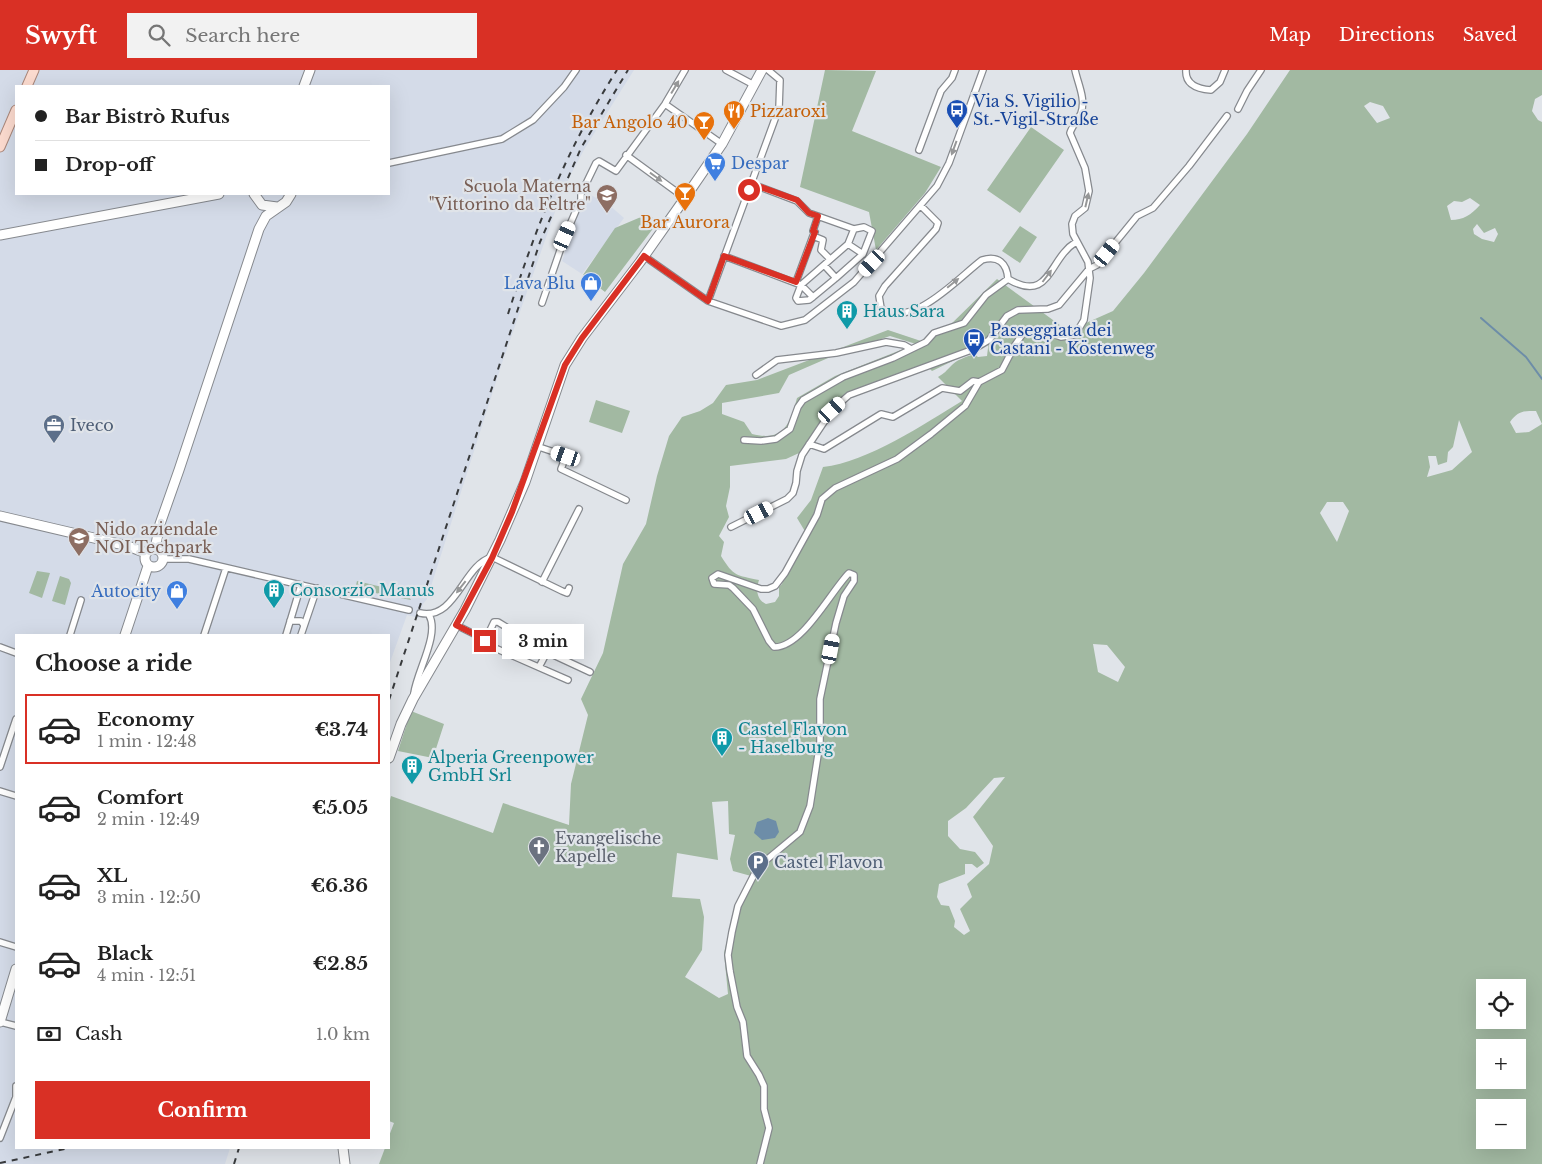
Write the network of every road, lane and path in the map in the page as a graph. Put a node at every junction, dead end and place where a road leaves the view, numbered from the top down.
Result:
1 (34, 70) edge
2 (310, 70) edge
3 (576, 70) edge
4 (685, 70) edge
5 (726, 70) edge
6 (762, 70) edge
7 (768, 70) edge
8 (955, 70) edge
9 (983, 70) edge
10 (1075, 70) edge
11 (1186, 70) edge
12 (1225, 70) edge
13 (1262, 70) edge
14 (27, 85) edge
15 (304, 85) edge
16 (754, 85) junction
17 (665, 104) junction
18 (1238, 109) dead end
19 (15, 112) edge
20 (1227, 116) dead end
21 (722, 144) junction
22 (0, 147) edge
23 (919, 150) dead end
24 (626, 155) junction
25 (390, 163) edge
26 (752, 184) junction
27 (215, 195) edge
28 (255, 195) edge
29 (290, 195) edge
30 (686, 198) junction
31 (259, 203) junction
32 (921, 206) junction
33 (277, 207) junction
34 (818, 216) junction
35 (259, 229) junction
36 (854, 229) junction
37 (0, 235) edge
38 (814, 236) junction
39 (1076, 242) junction
40 (848, 244) junction
41 (863, 254) junction
42 (644, 256) junction
43 (724, 256) junction
44 (830, 259) junction
45 (824, 265) junction
46 (1089, 269) junction
47 (836, 278) junction
48 (1008, 279) junction
49 (799, 283) junction
50 (813, 297) junction
51 (708, 301) junction
52 (542, 303) dead end
53 (911, 349) junction
54 (756, 375) dead end
55 (978, 382) junction
56 (744, 440) dead end
57 (809, 444) junction
58 (536, 446) junction
59 (626, 500) dead end
60 (580, 509) dead end
61 (0, 516) edge
62 (731, 528) dead end
63 (156, 549) junction
64 (146, 553) junction
65 (492, 558) junction
66 (163, 559) junction
67 (148, 566) junction
68 (226, 568) junction
69 (542, 582) junction
70 (301, 585) junction
71 (316, 588) junction
72 (569, 588) dead end
73 (81, 600) dead end
74 (409, 610) dead end
75 (420, 613) dead end
76 (429, 615) junction
77 (290, 621) junction
78 (304, 625) junction
79 (456, 625) junction
80 (70, 634) edge
81 (125, 634) edge
82 (204, 634) edge
83 (286, 634) edge
84 (301, 634) edge
85 (485, 641) junction
86 (0, 647) edge
87 (547, 652) junction
88 (15, 653) edge
89 (539, 667) junction
90 (590, 672) dead end
91 (568, 680) dead end
92 (413, 699) junction
93 (15, 722) edge
94 (390, 755) edge
95 (0, 767) edge
96 (0, 791) edge
97 (15, 796) edge
98 (0, 942) edge
99 (15, 947) edge
100 (15, 972) edge
101 (1, 1017) edge
102 (15, 1025) edge
103 (15, 1100) edge
104 (0, 1138) edge
105 (343, 1149) edge
106 (345, 1164) edge
107 (760, 1164) edge

1 - 14 main road
2 - 15 main road
3 - 25 street
17 -> 4 street
5 - 16 street
6 - 16 main road
7 - 26 street
8 - 23 street
9 -> 32 street
39 -> 10 street
11 - 12 street
13 - 18 street
16 - 21 main road
17 - 21 street
17 - 24 street
19 - 22 main road
20 - 46 street
21 - 30 main road
24 -> 30 street
24 - 52 street
26 - 34 street
26 - 43 street
27 - 37 main road
28 - 31 main road
29 - 33 main road
30 - 42 main road
31 - 33 main road
31 - 35 main road
32 -> 48 street
32 - 51 street
33 - 35 main road
34 - 36 street
34 - 38 street
35 - 63 main road
36 - 40 street
36 - 41 street
38 - 44 street
38 - 49 street
39 - 46 street
48 -> 39 street
40 - 41 street
40 - 44 street
41 - 47 street
42 - 51 street
42 - 58 main road
43 - 49 street
43 - 51 street
44 - 45 street
45 - 47 street
45 - 49 street
46 - 55 street
46 - 57 street
47 - 50 street
48 - 53 street
49 - 50 street
49 - 50 street
53 - 54 street
53 - 56 street
55 - 57 street
55 - 107 street
57 - 62 street
58 - 59 street
58 - 65 main road
60 - 69 street
61 - 64 main road
63 - 64 main road
63 - 66 main road
64 - 67 main road
65 - 69 street
65 -> 76 street
65 - 79 main road
66 - 67 main road
66 - 68 street
67 - 81 main road
68 - 70 street
68 - 82 street
69 - 72 street
70 - 71 street
70 - 77 street
71 - 74 street
71 - 78 street
73 - 80 street
75 - 76 street
76 - 92 street
77 - 78 street
77 - 83 street
78 - 84 street
79 - 85 street
79 - 92 main road
85 - 87 street
85 - 89 street
86 - 88 street
87 - 89 street
87 - 90 street
89 - 91 street
92 - 94 main road
93 - 95 street
96 - 97 street
98 - 99 street
100 - 101 main road
101 - 102 street
103 - 104 street
105 - 106 main road

